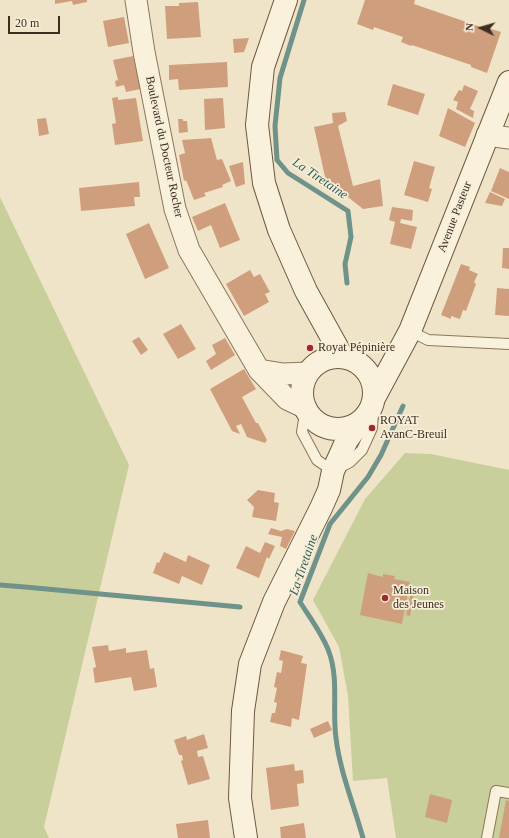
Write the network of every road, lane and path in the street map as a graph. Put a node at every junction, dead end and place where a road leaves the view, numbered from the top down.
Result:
1 (136, 0) edge
2 (286, 0) edge
3 (509, 82) edge
4 (487, 136) junction
5 (509, 138) edge
6 (306, 291) junction
7 (410, 331) junction
8 (509, 344) edge
9 (399, 351) junction
10 (349, 359) junction
11 (312, 369) junction
12 (260, 370) junction
13 (374, 398) junction
14 (306, 408) junction
15 (360, 422) junction
16 (322, 425) junction
17 (333, 471) junction
18 (509, 793) edge
19 (246, 838) edge
20 (488, 838) edge

1 - 12 street, Boulevard du Docteur Rocher
2 - 6 main road
3 - 4 main road, Avenue Pasteur
4 - 5 street
4 - 7 main road, Avenue Pasteur
6 - 10 main road
6 - 11 main road
7 - 8 lane
7 - 9 main road, Avenue Pasteur
9 - 10 main road
9 - 13 main road, Avenue Pasteur
10 - 11 main road
10 - 13 main road
11 - 12 street
11 - 14 main road
12 - 14 street, Boulevard du Docteur Rocher
13 - 15 main road
13 - 17 lane
14 - 16 main road
14 - 17 lane
15 - 16 main road
15 - 17 main road
16 - 17 main road
17 - 19 main road
18 - 20 lane

